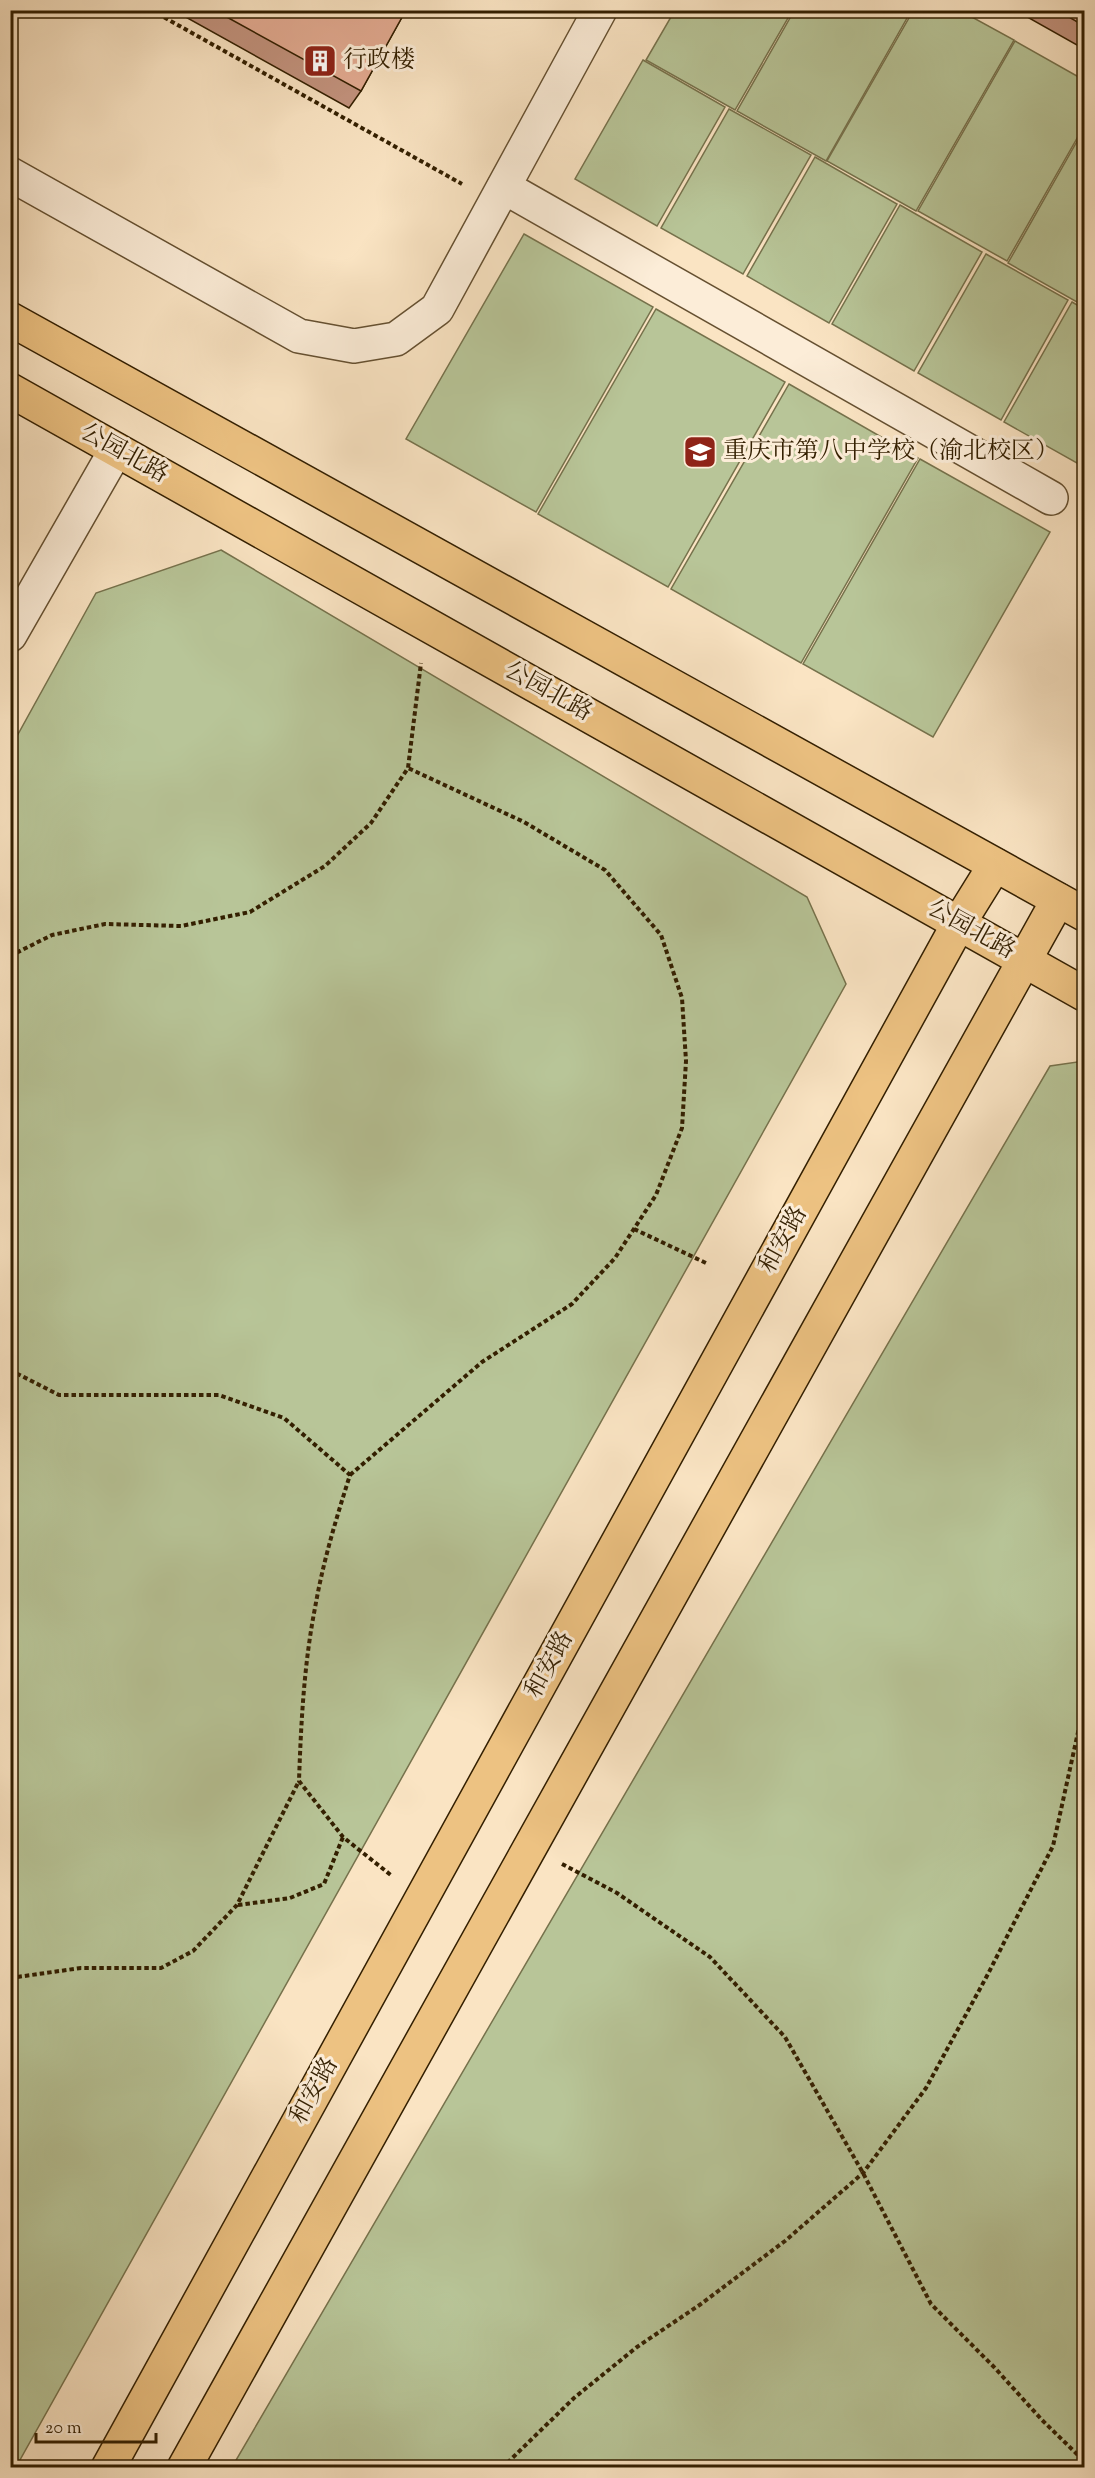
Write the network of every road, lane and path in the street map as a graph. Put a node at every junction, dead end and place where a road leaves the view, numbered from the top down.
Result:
1 (151, 10) edge
2 (600, 10) edge
3 (10, 174) edge
4 (500, 195) junction
5 (10, 319) edge
6 (10, 390) edge
7 (116, 450) junction
8 (1051, 498) dead end
9 (426, 624) junction
10 (10, 635) edge
11 (408, 768) junction
12 (995, 865) junction
13 (1071, 907) edge
14 (959, 923) junction
15 (10, 956) edge
16 (1023, 959) junction
17 (1084, 994) edge
18 (634, 1229) junction
19 (706, 1263) dead end
20 (10, 1370) edge
21 (350, 1475) junction
22 (1084, 1705) edge
23 (299, 1781) junction
24 (343, 1837) junction
25 (556, 1861) dead end
26 (421, 1899) junction
27 (237, 1905) junction
28 (10, 1978) edge
29 (863, 2173) junction
30 (1084, 2461) edge
31 (108, 2468) edge
32 (184, 2468) edge
33 (502, 2468) edge

1 - 4 path
2 - 4 street
3 - 4 street
4 - 8 street
5 - 12 main road
6 - 7 main road, 公园北路
7 - 9 main road, 公园北路
7 - 10 street
9 - 11 path
9 - 14 main road, 公园北路
11 - 15 path
11 - 18 path
12 - 13 main road
12 - 14 main road, 和安路
13 - 16 main road
14 - 16 main road, 公园北路
14 - 26 main road, 和安路
16 - 17 main road, 公园北路
16 - 32 main road
18 - 19 path
18 - 21 path
20 - 21 path
21 - 23 path
22 - 29 path
23 - 24 path
23 - 27 path
24 - 26 path
24 - 27 path
25 - 29 path
26 - 31 main road, 和安路
27 - 28 path
29 - 30 path
29 - 33 path

